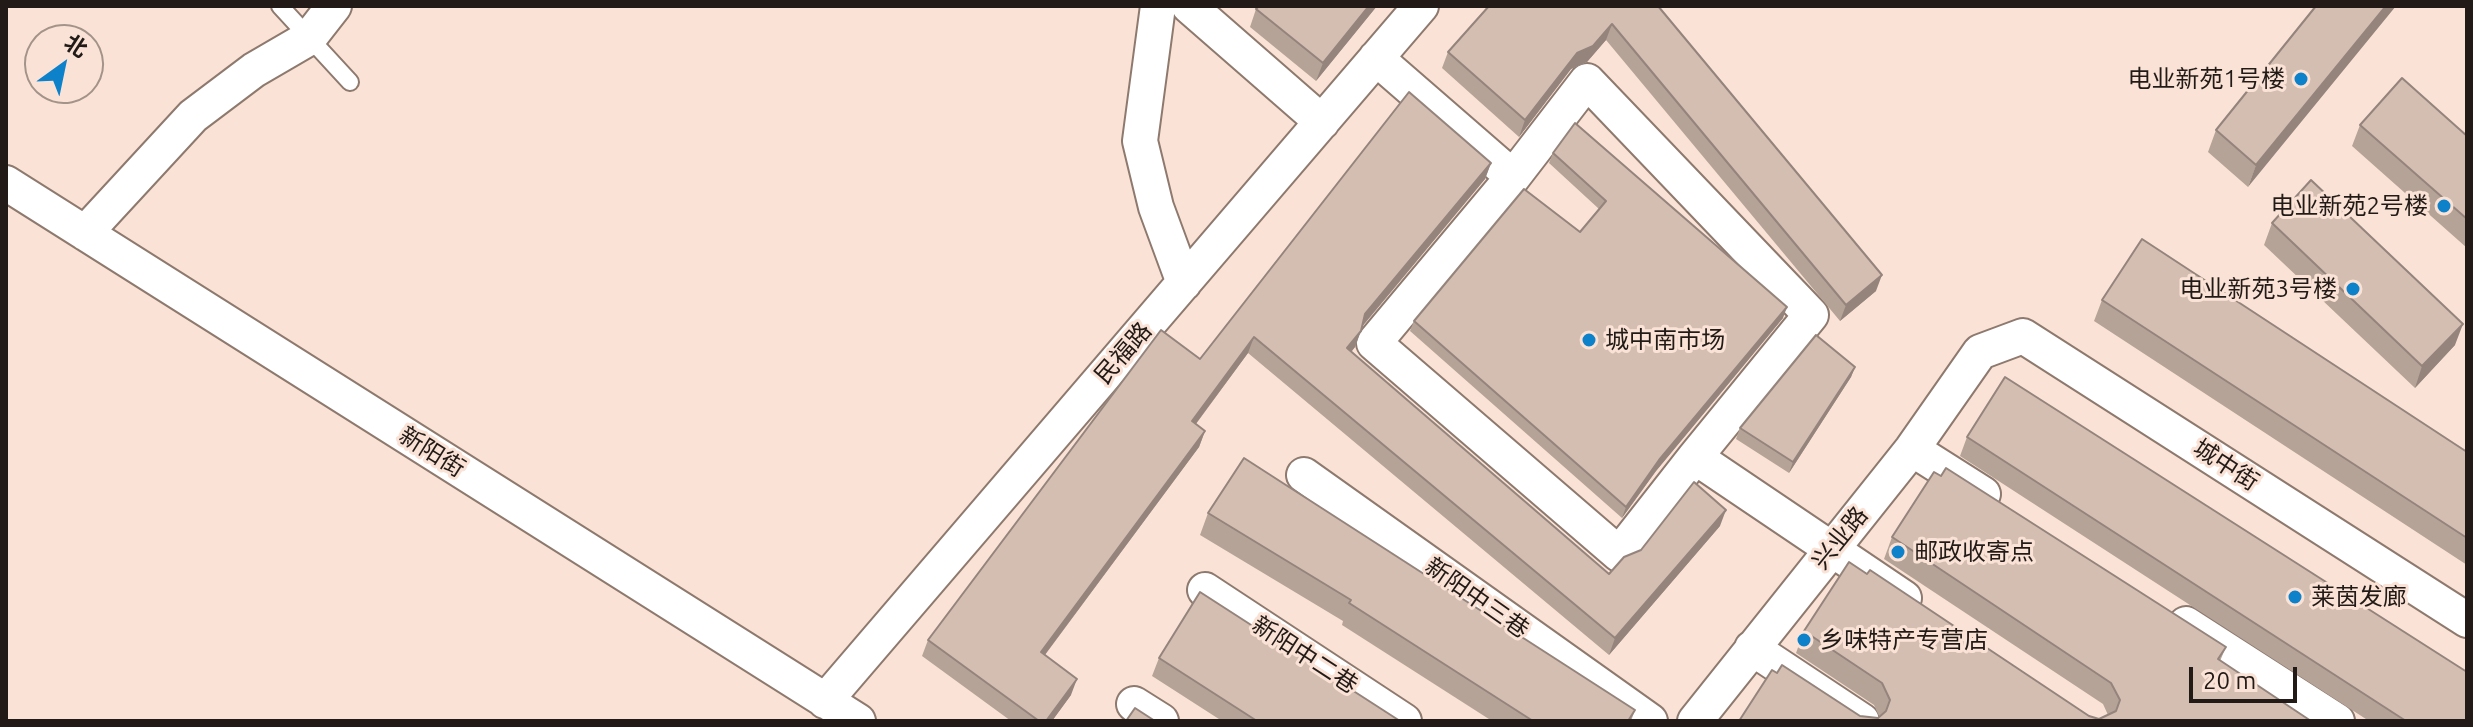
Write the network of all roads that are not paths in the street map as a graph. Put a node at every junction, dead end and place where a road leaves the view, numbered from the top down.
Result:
1 (280, 6) edge
2 (334, 6) edge
3 (1158, 6) edge
4 (1189, 6) edge
5 (1421, 6) edge
6 (309, 38) junction
7 (1376, 58) junction
8 (350, 82) dead end
9 (1322, 122) junction
10 (1513, 177) junction
11 (6, 183) edge
12 (85, 233) junction
13 (1184, 283) junction
14 (1980, 352) joint
15 (1912, 449) junction
16 (1695, 457) junction
17 (1304, 475) dead end
18 (2015, 515) edge
19 (1830, 549) junction
20 (1205, 590) dead end
21 (2157, 606) edge
22 (1935, 618) edge
23 (2467, 620) edge
24 (1752, 648) junction
25 (819, 711) edge
26 (858, 721) edge
27 (1404, 721) edge
28 (1650, 721) edge
29 (1695, 721) edge
30 (1862, 721) edge
31 (2337, 721) edge

1 - 6 lane
2 - 6 street
3 - 13 street
4 - 9 street
5 - 7 street, 民福路
6 - 8 lane
6 - 12 street
7 - 9 street, 民福路
7 - 10 street
9 - 13 street, 民福路
10 - 16 street
10 - 16 street
11 - 12 street, 新阳街
12 - 25 street, 新阳街
13 - 25 street, 民福路
14 - 15 street, 兴业路
14 - 23 street, 城中街
15 - 18 street
15 - 19 street, 兴业路
16 - 19 street
17 - 28 street, 新阳中三巷
19 - 22 street
19 - 24 street, 兴业路
20 - 27 street, 新阳中二巷
21 - 31 street
24 - 29 street, 兴业路
24 - 30 street
25 - 26 street, 新阳街

